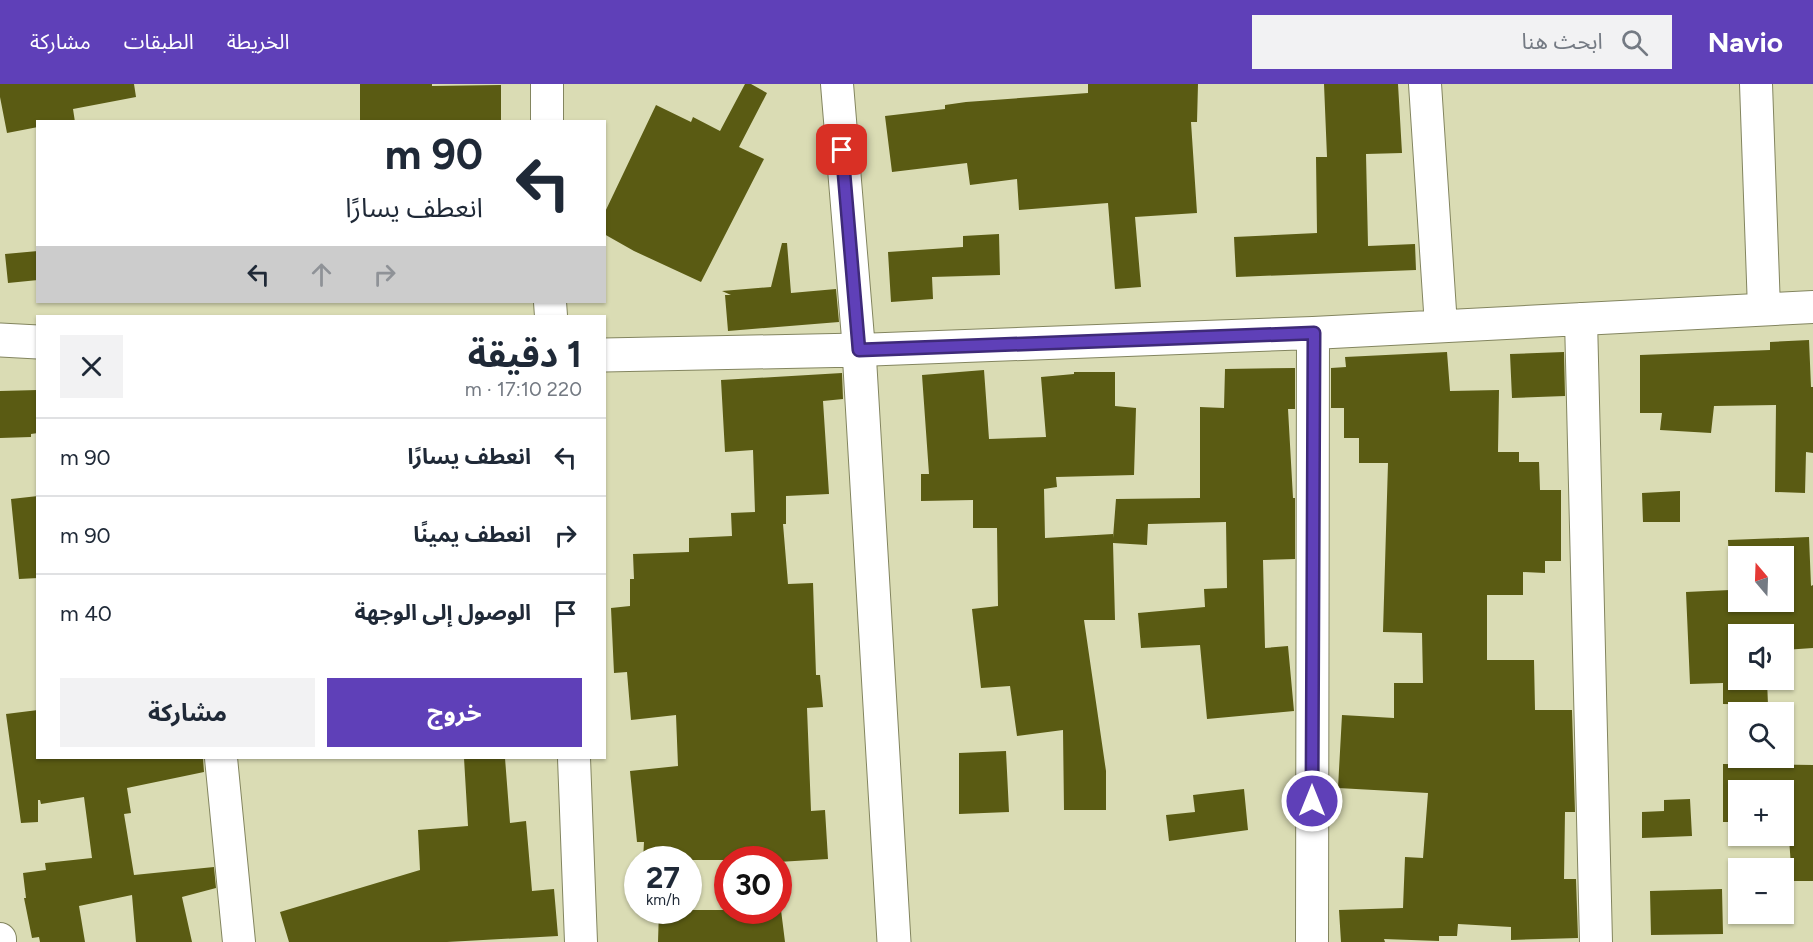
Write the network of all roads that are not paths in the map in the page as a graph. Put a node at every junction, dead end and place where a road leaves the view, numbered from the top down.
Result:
1 (547, 84) edge
2 (837, 84) edge
3 (1425, 84) edge
4 (1756, 84) edge
5 (547, 120) edge
6 (1813, 307) edge
7 (1764, 309) junction
8 (1581, 319) junction
9 (1441, 326) junction
10 (1314, 333) junction
11 (0, 340) edge
12 (36, 342) edge
13 (859, 350) junction
14 (606, 355) edge
15 (221, 759) edge
16 (574, 759) edge
17 (239, 942) edge
18 (581, 942) edge
19 (894, 942) edge
20 (1312, 942) edge
21 (1596, 942) edge

1 - 5 street
2 - 13 street
3 - 9 street
4 - 7 street
6 - 7 street
7 - 8 street
8 - 9 street
8 - 21 street
9 - 10 street
10 - 13 street
10 - 20 street
11 - 12 street
13 - 14 street
13 - 19 street
15 - 17 street
16 - 18 street

